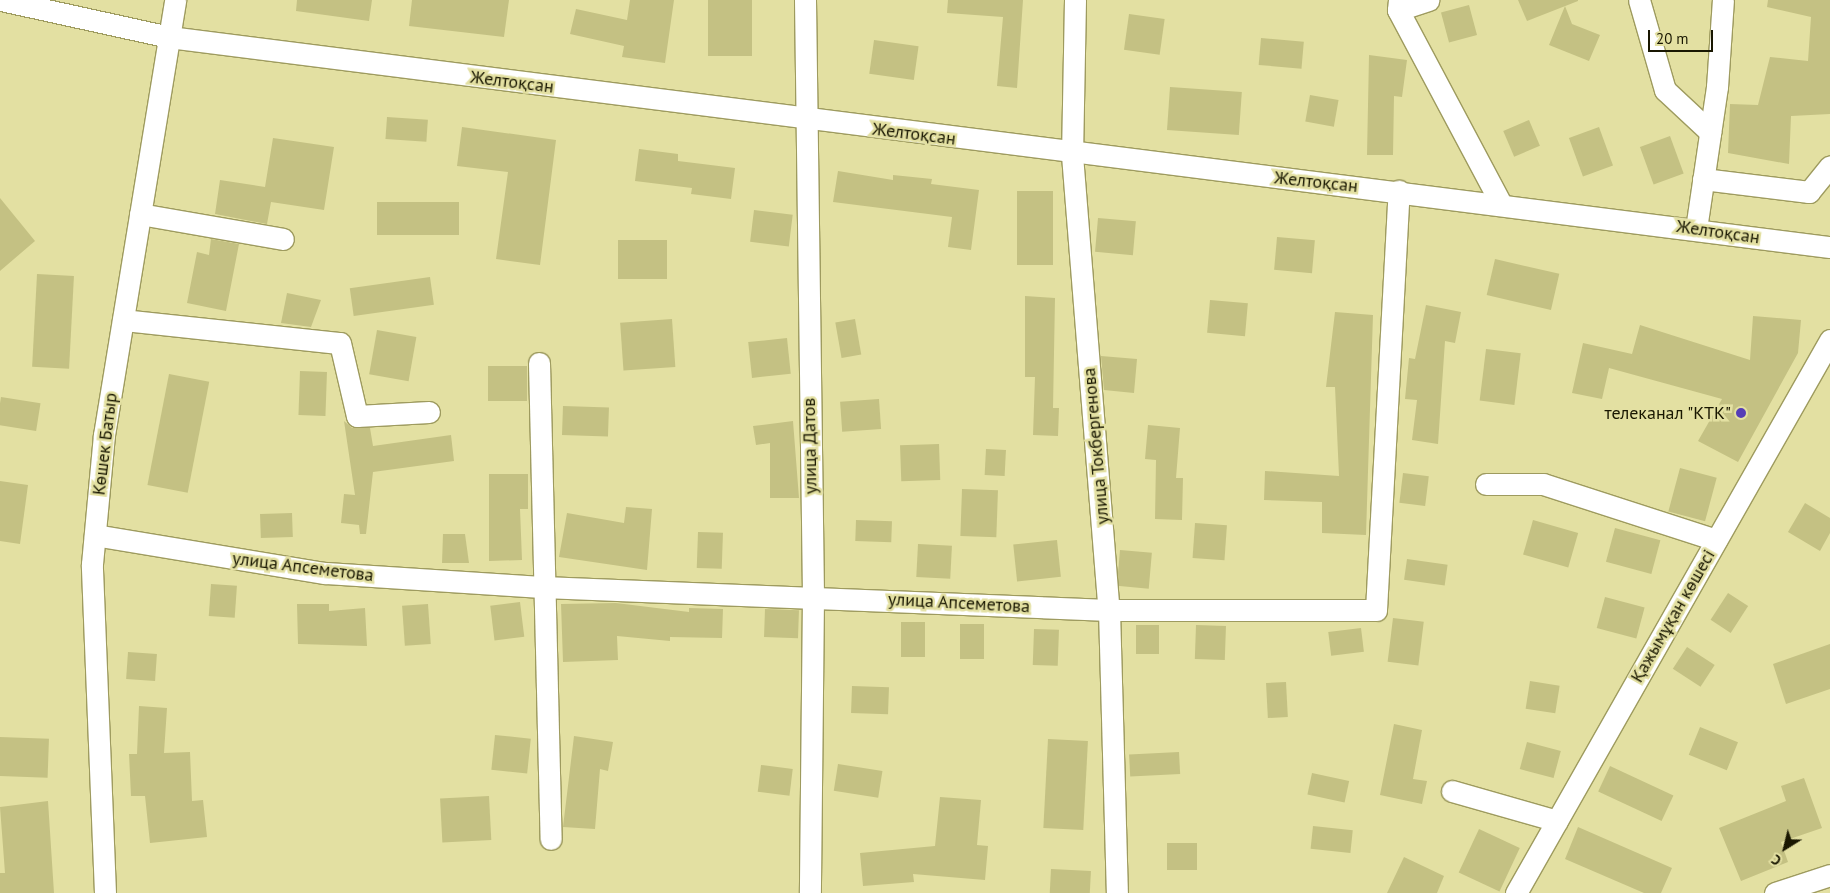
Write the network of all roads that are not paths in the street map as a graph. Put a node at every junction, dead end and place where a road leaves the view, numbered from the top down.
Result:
1 (1, 0) edge
2 (175, 0) edge
3 (805, 0) edge
4 (1075, 0) edge
5 (1428, 0) edge
6 (1639, 0) edge
7 (1723, 0) edge
8 (1398, 5) edge
9 (169, 37) junction
10 (805, 120) junction
11 (1710, 132) junction
12 (1072, 155) junction
13 (1830, 166) edge
14 (1704, 179) junction
15 (1399, 192) junction
16 (1500, 202) junction
17 (140, 214) junction
18 (1696, 229) junction
19 (283, 239) dead end
20 (1830, 247) edge
21 (123, 320) junction
22 (1830, 340) edge
23 (539, 363) dead end
24 (429, 412) dead end
25 (1486, 484) dead end
26 (95, 535) junction
27 (1716, 540) junction
28 (543, 587) junction
29 (813, 596) junction
30 (1109, 610) junction
31 (1452, 791) dead end
32 (1556, 821) junction
33 (551, 839) dead end
34 (1830, 875) edge
35 (105, 893) edge
36 (810, 893) edge
37 (1117, 893) edge
38 (1516, 893) edge
39 (1775, 893) edge

1 - 9 street, Желтоқсан
2 - 9 street, Көшек Батыр
3 - 10 street, улица Датов
4 - 12 street, улица Токбергенова
5 - 8 street
6 - 11 street
7 - 11 street
8 - 16 street
9 - 10 street, Желтоқсан
9 - 17 street, Көшек Батыр
10 - 12 street, Желтоқсан
10 - 29 street, улица Датов
11 - 14 street
12 - 15 street, Желтоқсан
12 - 30 street, улица Токбергенова
13 - 14 street
14 - 18 street
15 - 16 street, Желтоқсан
15 - 30 street, улица Апсеметова
16 - 18 street, Желтоқсан
17 - 19 street
17 - 21 street, Көшек Батыр
18 - 20 street, Желтоқсан
21 - 24 street
21 - 26 street, Көшек Батыр
22 - 27 street, Қажымұқан көшесі
23 - 28 street
25 - 27 street
26 - 28 street, улица Апсеметова
26 - 35 street, Көшек Батыр
27 - 32 street, Қажымұқан көшесі
28 - 29 street, улица Апсеметова
28 - 33 street
29 - 30 street, улица Апсеметова
29 - 36 street, улица Датов
30 - 37 street, улица Токбергенова
31 - 32 street
32 - 38 street, Қажымұқан көшесі
34 - 39 street

